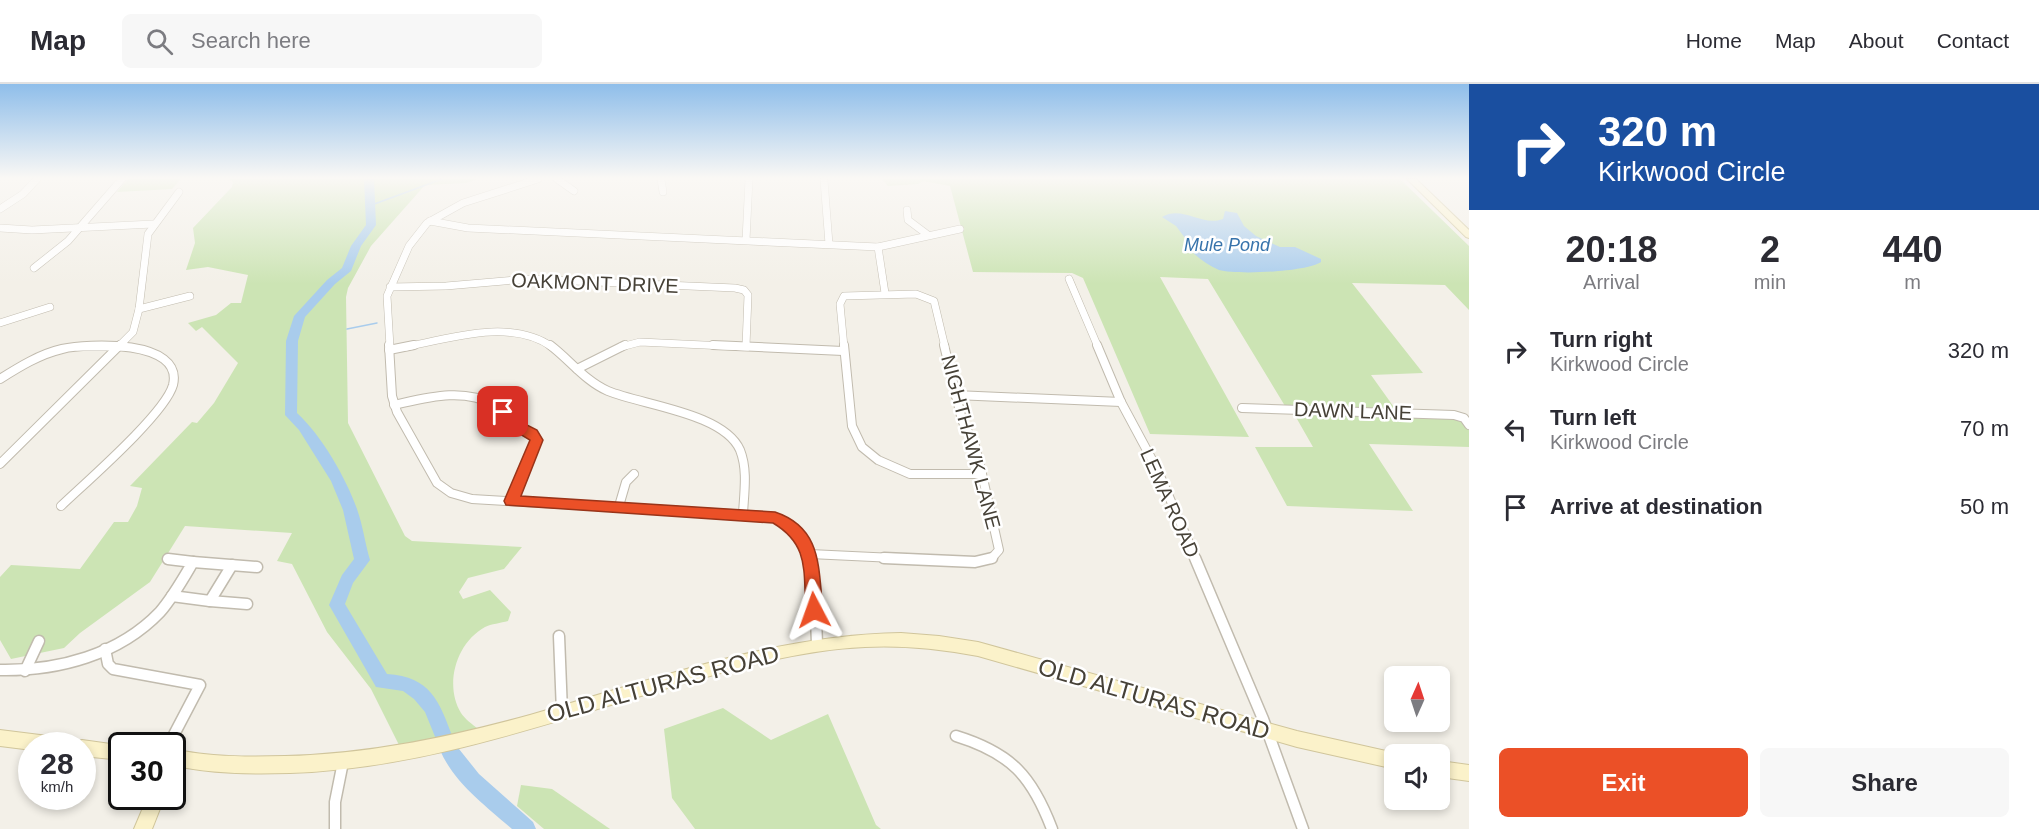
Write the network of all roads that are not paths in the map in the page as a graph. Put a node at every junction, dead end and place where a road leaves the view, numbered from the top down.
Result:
1 (92, 214) edge
2 (161, 214) edge
3 (442, 214) edge
4 (747, 214) edge
5 (827, 214) edge
6 (907, 214) edge
7 (1447, 214) edge
8 (430, 220) junction
9 (153, 224) junction
10 (0, 228) edge
11 (80, 228) junction
12 (960, 229) dead end
13 (928, 235) junction
14 (1469, 235) edge
15 (746, 240) junction
16 (829, 244) junction
17 (878, 247) junction
18 (34, 268) dead end
19 (1069, 279) dead end
20 (390, 287) junction
21 (885, 293) junction
22 (190, 296) dead end
23 (50, 307) dead end
24 (139, 309) junction
25 (0, 323) edge
26 (746, 346) junction
27 (120, 347) junction
28 (388, 350) junction
29 (843, 351) junction
30 (578, 369) junction
31 (0, 379) edge
32 (955, 395) junction
33 (1121, 402) junction
34 (394, 405) junction
35 (1242, 408) dead end
36 (1466, 422) edge
37 (0, 464) edge
38 (634, 474) dead end
39 (982, 474) junction
40 (511, 501) junction
41 (61, 506) dead end
42 (619, 506) junction
43 (743, 514) junction
44 (810, 554) junction
45 (168, 559) dead end
46 (193, 562) junction
47 (232, 565) junction
48 (257, 567) dead end
49 (172, 596) junction
50 (210, 601) junction
51 (247, 604) dead end
52 (559, 636) dead end
53 (39, 641) dead end
54 (817, 644) junction
55 (105, 649) junction
56 (0, 670) edge
57 (26, 671) junction
58 (562, 712) junction
59 (1267, 730) junction
60 (175, 732) edge
61 (956, 736) dead end
62 (0, 738) edge
63 (18, 740) edge
64 (1384, 758) edge
65 (186, 759) edge
66 (343, 762) junction
67 (1450, 770) edge
68 (1469, 773) edge
69 (151, 810) edge
70 (143, 829) edge
71 (335, 829) edge
72 (1052, 829) edge
73 (1303, 829) edge

1 - 11 street
2 - 9 street
3 - 8 street
4 - 15 street
5 - 16 street
6 - 13 street
7 - 14 main road
8 - 15 street
8 - 20 street
9 - 11 street
9 - 24 street
10 - 11 street
11 - 18 street
12 - 13 street
13 - 17 street
15 - 16 street
16 - 17 street
17 - 21 street
19 - 33 street, LEMA ROAD
20 - 26 street, OAKMONT DRIVE
20 - 28 street
21 - 29 street
21 - 32 street, NIGHTHAWK LANE
22 - 24 street
23 - 25 street
24 - 27 street
26 - 29 street
26 - 30 street
27 - 31 street
27 - 37 street
27 - 41 street
28 - 30 street
28 - 34 street
29 - 39 street
30 - 43 street
32 - 33 street
32 - 39 street, NIGHTHAWK LANE
33 - 59 street, LEMA ROAD
34 - 40 street
34 - 40 street
35 - 36 street, DAWN LANE
38 - 42 street
39 - 44 street, NIGHTHAWK LANE
40 - 42 street
42 - 43 street
43 - 44 street
44 - 54 street
45 - 46 street
46 - 47 street
46 - 49 street
47 - 48 street
47 - 50 street
49 - 50 street
49 - 55 street
50 - 51 street
52 - 58 street
53 - 57 street
54 - 58 main road, OLD ALTURAS ROAD
54 - 59 main road, OLD ALTURAS ROAD
55 - 57 street
55 - 60 street
56 - 57 street
58 - 66 main road, OLD ALTURAS ROAD
59 - 64 main road, OLD ALTURAS ROAD
59 - 73 street, LEMA ROAD
61 - 72 street
62 - 63 main road
65 - 66 main road, OLD ALTURAS ROAD
66 - 71 street
67 - 68 main road
69 - 70 main road

